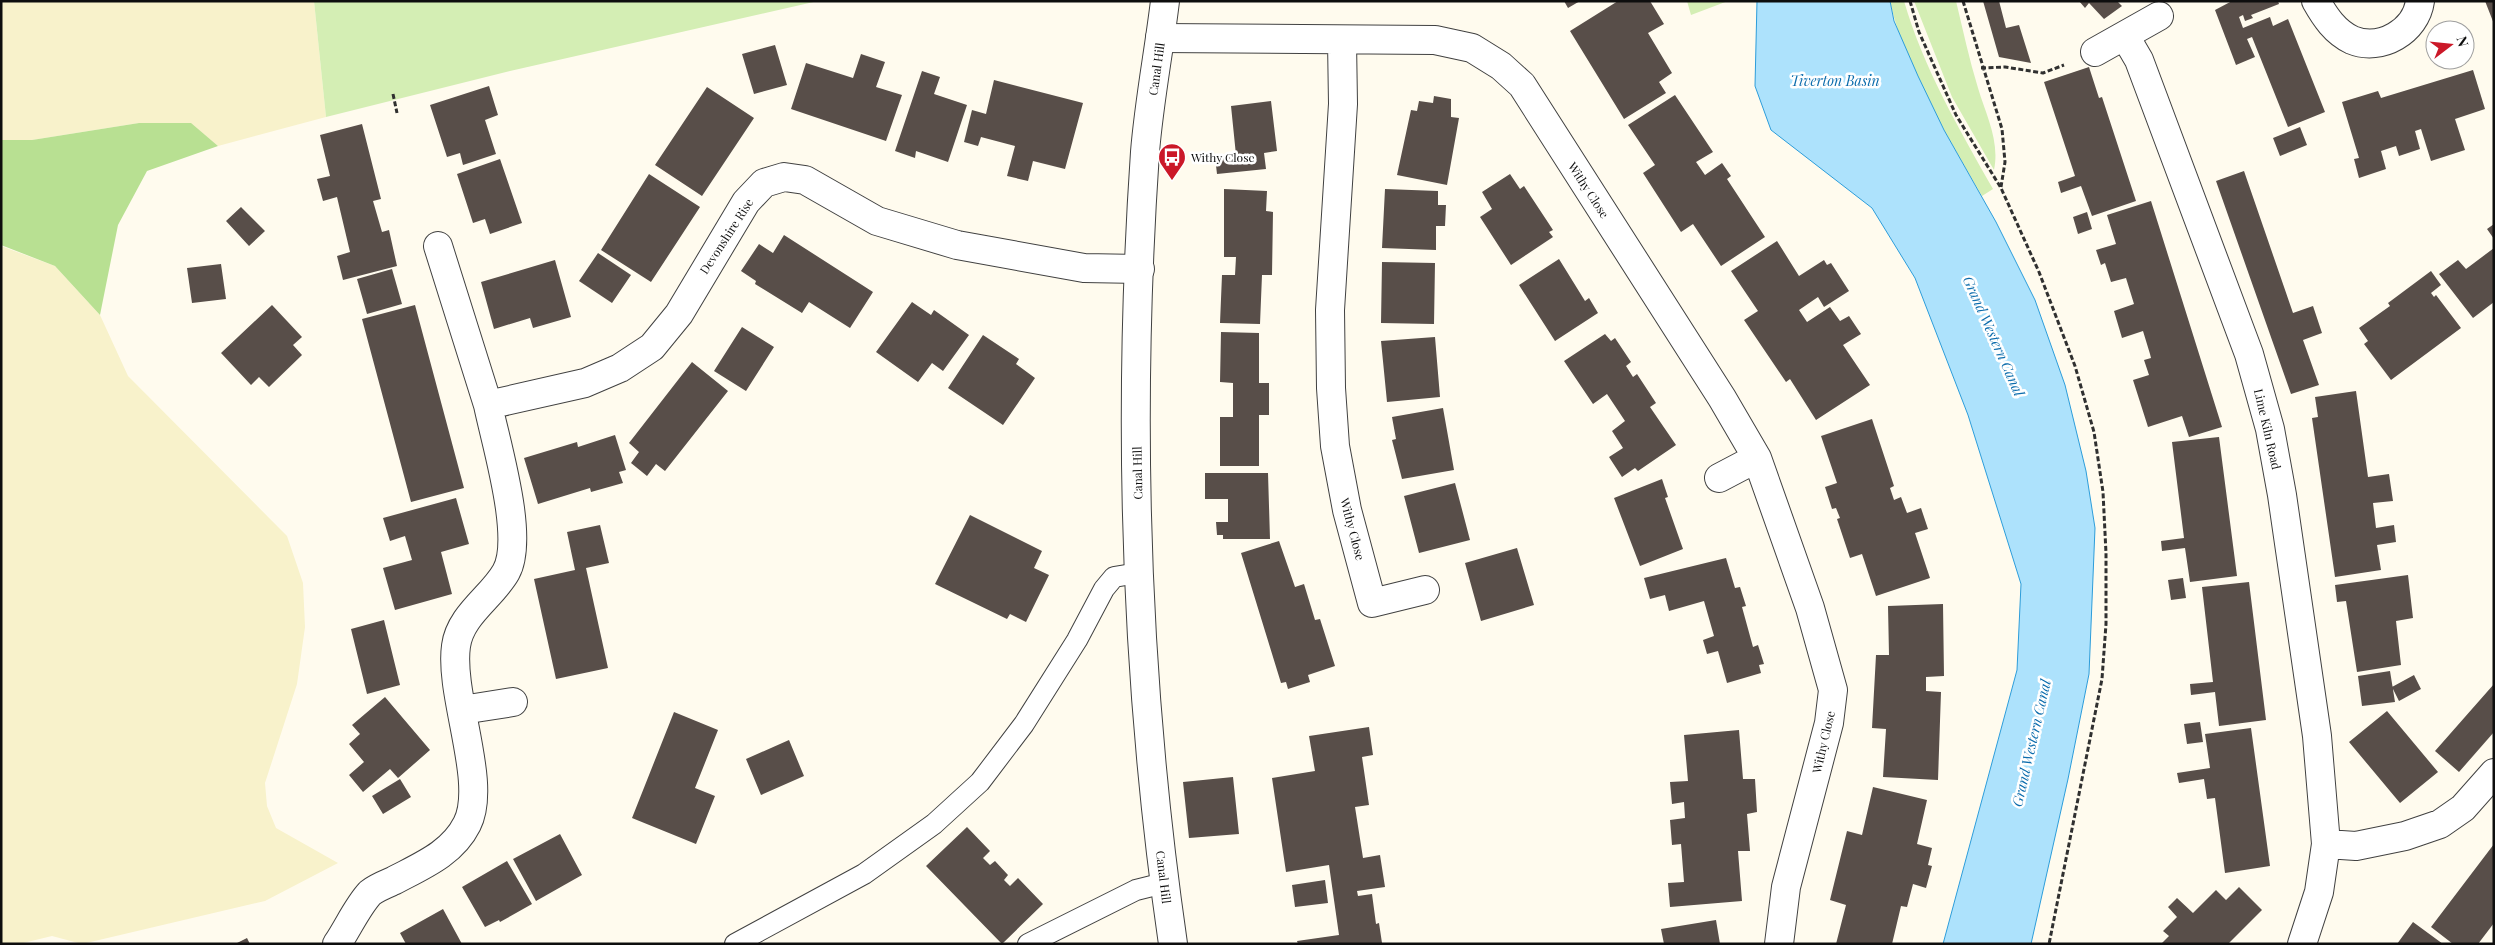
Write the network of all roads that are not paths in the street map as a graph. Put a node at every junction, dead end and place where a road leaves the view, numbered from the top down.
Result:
1 (1165, 1) edge
2 (2316, 1) edge
3 (2420, 1) edge
4 (2159, 16) dead end
5 (2125, 36) junction
6 (1160, 38) junction
7 (1342, 41) junction
8 (2095, 52) road end
9 (438, 246) dead end
10 (1140, 269) junction
11 (488, 405) junction
12 (1757, 458) junction
13 (1719, 478) dead end
14 (1138, 573) junction
15 (1425, 590) dead end
16 (513, 702) dead end
17 (462, 710) junction
18 (2494, 773) edge
19 (2326, 844) junction
20 (1164, 883) junction
21 (337, 944) edge
22 (735, 944) edge
23 (1028, 944) edge
24 (1173, 944) edge
25 (1779, 944) edge
26 (2302, 944) edge

1 - 6 street, Canal Hill
2 - 3 street
4 - 5 street
5 - 8 street
5 - 19 street, Lime Kiln Road
6 - 7 street, Withy Close
6 - 10 street, Canal Hill
7 - 12 street, Withy Close
7 - 15 street, Withy Close
9 - 11 street
10 - 11 street, Devonshire Rise
10 - 14 street, Canal Hill
11 - 17 street
12 - 13 street
12 - 25 street, Withy Close
14 - 20 street, Canal Hill
14 - 22 lane
16 - 17 street
17 - 21 street
18 - 19 street
19 - 26 street, Lime Kiln Road
20 - 23 lane
20 - 24 street, Canal Hill

